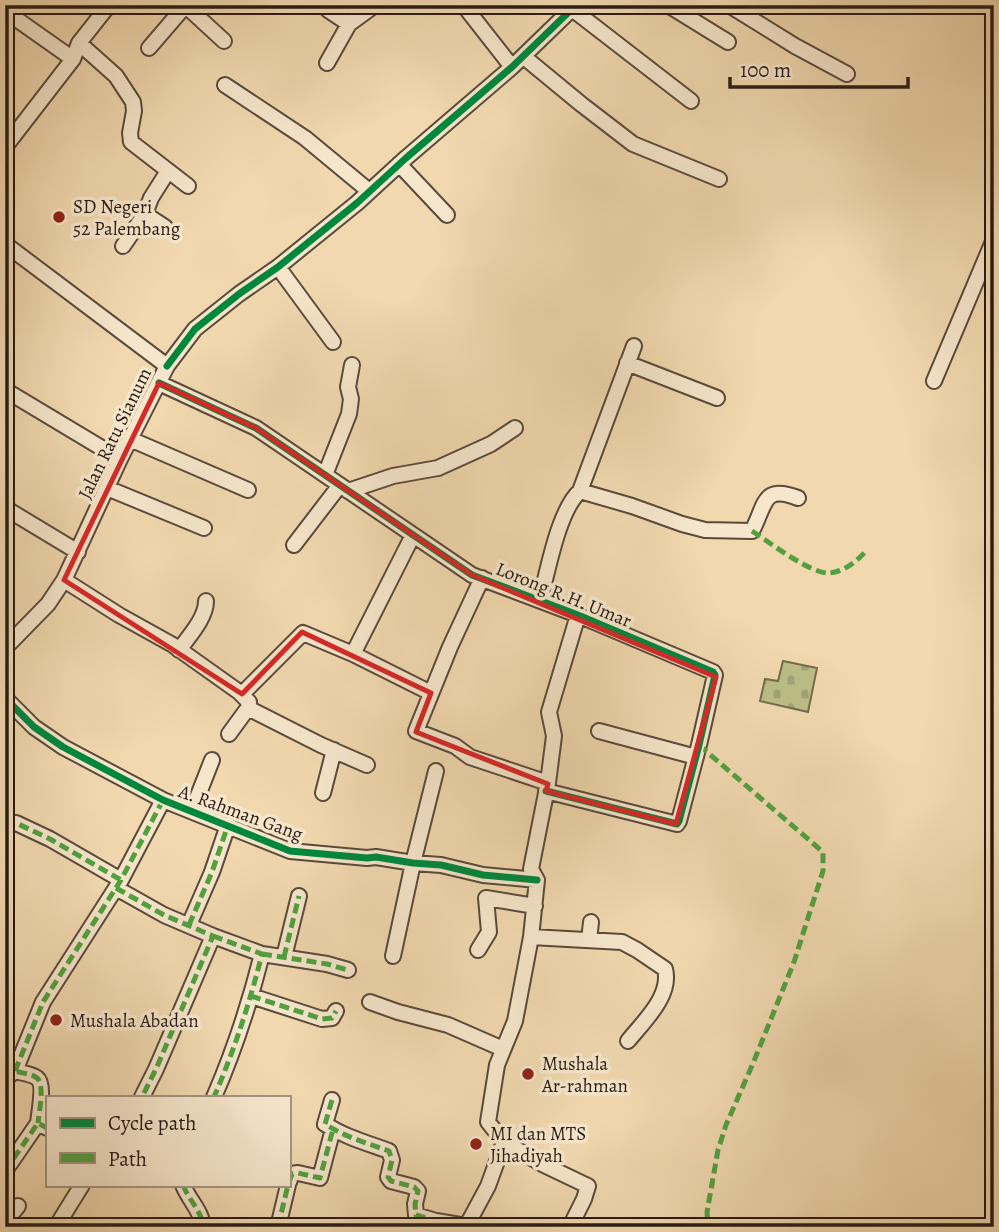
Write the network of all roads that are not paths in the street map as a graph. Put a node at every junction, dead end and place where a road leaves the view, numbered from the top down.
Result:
1 (109, 5) edge
2 (375, 5) edge
3 (668, 5) edge
4 (729, 5) edge
5 (186, 6) edge
6 (324, 7) edge
7 (465, 7) dead end
8 (574, 7) edge
9 (5, 11) edge
10 (349, 24) junction
11 (224, 41) dead end
12 (728, 42) dead end
13 (79, 43) junction
14 (149, 48) dead end
15 (524, 57) junction
16 (73, 59) junction
17 (327, 63) dead end
18 (512, 67) junction
19 (847, 74) dead end
20 (225, 85) dead end
21 (691, 101) dead end
22 (5, 147) edge
23 (399, 164) junction
24 (168, 171) junction
25 (719, 179) dead end
26 (188, 186) dead end
27 (369, 191) junction
28 (145, 214) junction
29 (447, 215) dead end
30 (165, 227) dead end
31 (994, 239) edge
32 (5, 244) edge
33 (123, 246) dead end
34 (278, 267) junction
35 (333, 341) dead end
36 (635, 346) dead end
37 (627, 363) junction
38 (352, 365) dead end
39 (167, 366) junction
40 (933, 381) dead end
41 (159, 383) junction
42 (5, 390) edge
43 (717, 398) dead end
44 (515, 428) dead end
45 (130, 439) junction
46 (120, 459) junction
47 (325, 475) junction
48 (107, 488) junction
49 (344, 488) junction
50 (248, 490) dead end
51 (580, 491) junction
52 (798, 498) dead end
53 (5, 508) edge
54 (204, 528) dead end
55 (413, 535) junction
56 (294, 545) dead end
57 (78, 552) junction
58 (482, 578) junction
59 (64, 580) junction
60 (540, 600) junction
61 (206, 601) dead end
62 (578, 615) junction
63 (5, 627) edge
64 (18, 635) junction
65 (5, 648) edge
66 (179, 650) junction
67 (353, 654) junction
68 (431, 693) junction
69 (5, 698) edge
70 (245, 701) junction
71 (599, 731) dead end
72 (229, 734) dead end
73 (334, 750) junction
74 (696, 757) junction
75 (212, 760) dead end
76 (367, 765) dead end
77 (436, 771) dead end
78 (547, 787) junction
79 (323, 793) dead end
80 (163, 800) junction
81 (192, 811) junction
82 (5, 825) edge
83 (228, 825) junction
84 (413, 863) junction
85 (537, 880) junction
86 (119, 884) junction
87 (299, 896) dead end
88 (535, 906) junction
89 (591, 922) dead end
90 (189, 926) junction
91 (213, 936) junction
92 (531, 937) junction
93 (589, 940) junction
94 (478, 950) dead end
95 (262, 954) junction
96 (284, 957) junction
97 (393, 957) dead end
98 (348, 970) dead end
99 (251, 996) junction
100 (370, 1002) dead end
101 (336, 1011) dead end
102 (628, 1041) dead end
103 (503, 1049) junction
104 (10, 1075) edge
105 (142, 1096) edge
106 (214, 1096) edge
107 (332, 1101) dead end
108 (43, 1125) edge
109 (332, 1129) junction
110 (503, 1142) junction
111 (5, 1171) edge
112 (290, 1178) edge
113 (81, 1186) edge
114 (183, 1186) edge
115 (287, 1186) edge
116 (18, 1206) dead end
117 (5, 1222) edge
118 (56, 1227) edge
119 (203, 1227) edge
120 (278, 1227) edge
121 (466, 1227) edge
122 (570, 1227) edge

1 - 13 street
2 - 10 street
3 - 12 street
4 - 19 street
5 - 11 street
5 - 14 street
6 - 10 street
7 - 18 street
8 - 15 street
8 - 21 street
9 - 16 street
10 - 17 street
13 - 16 street
13 - 24 street
15 - 18 street
15 - 25 street
16 - 22 street
18 - 23 street
20 - 27 street
23 - 27 street
23 - 29 street
24 - 26 street
24 - 28 street
27 - 34 street
28 - 30 street
28 - 33 street
31 - 40 street
32 - 39 street, Jalan Ratu Sianum
34 - 35 street
34 - 39 street
36 - 37 street
37 - 43 street
37 - 51 street
38 - 47 street
39 - 41 street, Jalan Ratu Sianum
41 - 45 street, Jalan Ratu Sianum
41 - 47 street, Lorong R.H. Umar
42 - 46 street
44 - 49 street
45 - 46 street, Jalan Ratu Sianum
45 - 50 street
46 - 48 street, Jalan Ratu Sianum
47 - 49 street, Lorong R.H. Umar
48 - 54 street
48 - 57 street, Jalan Ratu Sianum
49 - 55 street, Lorong R.H. Umar
49 - 56 street
51 - 52 street
51 - 60 street
53 - 57 street
55 - 58 street, Lorong R.H. Umar
55 - 67 street
57 - 59 street, Jalan Ratu Sianum
58 - 60 street, Lorong R.H. Umar
58 - 68 street
59 - 64 street, Jalan Ratu Sianum
59 - 66 street
60 - 62 street, Lorong R.H. Umar
61 - 66 street
62 - 74 street, Lorong R.H. Umar
62 - 78 street
63 - 64 street
64 - 65 street, Jalan Ratu Sianum
66 - 70 street
67 - 68 street
67 - 70 street
68 - 78 street
69 - 80 street, A. Rahman Gang
70 - 72 street
70 - 73 street
71 - 74 street
73 - 76 street
73 - 79 street
74 - 78 street, Lorong R.H. Umar
75 - 81 street
77 - 84 street
78 - 85 street
80 - 81 street, A. Rahman Gang
80 - 86 street
81 - 83 street, A. Rahman Gang
82 - 86 street
83 - 84 street, A. Rahman Gang
83 - 90 street
84 - 85 street, A. Rahman Gang
84 - 97 street
85 - 88 street
86 - 90 street
86 - 104 street
87 - 96 street
88 - 92 street
88 - 94 street
89 - 93 street
90 - 91 street
91 - 95 street
91 - 105 street
92 - 93 street
92 - 103 street
93 - 102 street
95 - 96 street
95 - 99 street
96 - 98 street
99 - 101 street
99 - 106 street
100 - 103 street
103 - 110 street
104 - 108 street
107 - 109 street
108 - 111 street
109 - 112 street
109 - 121 street
110 - 121 street
110 - 122 street
113 - 118 street
114 - 119 street
115 - 120 street
116 - 117 street

